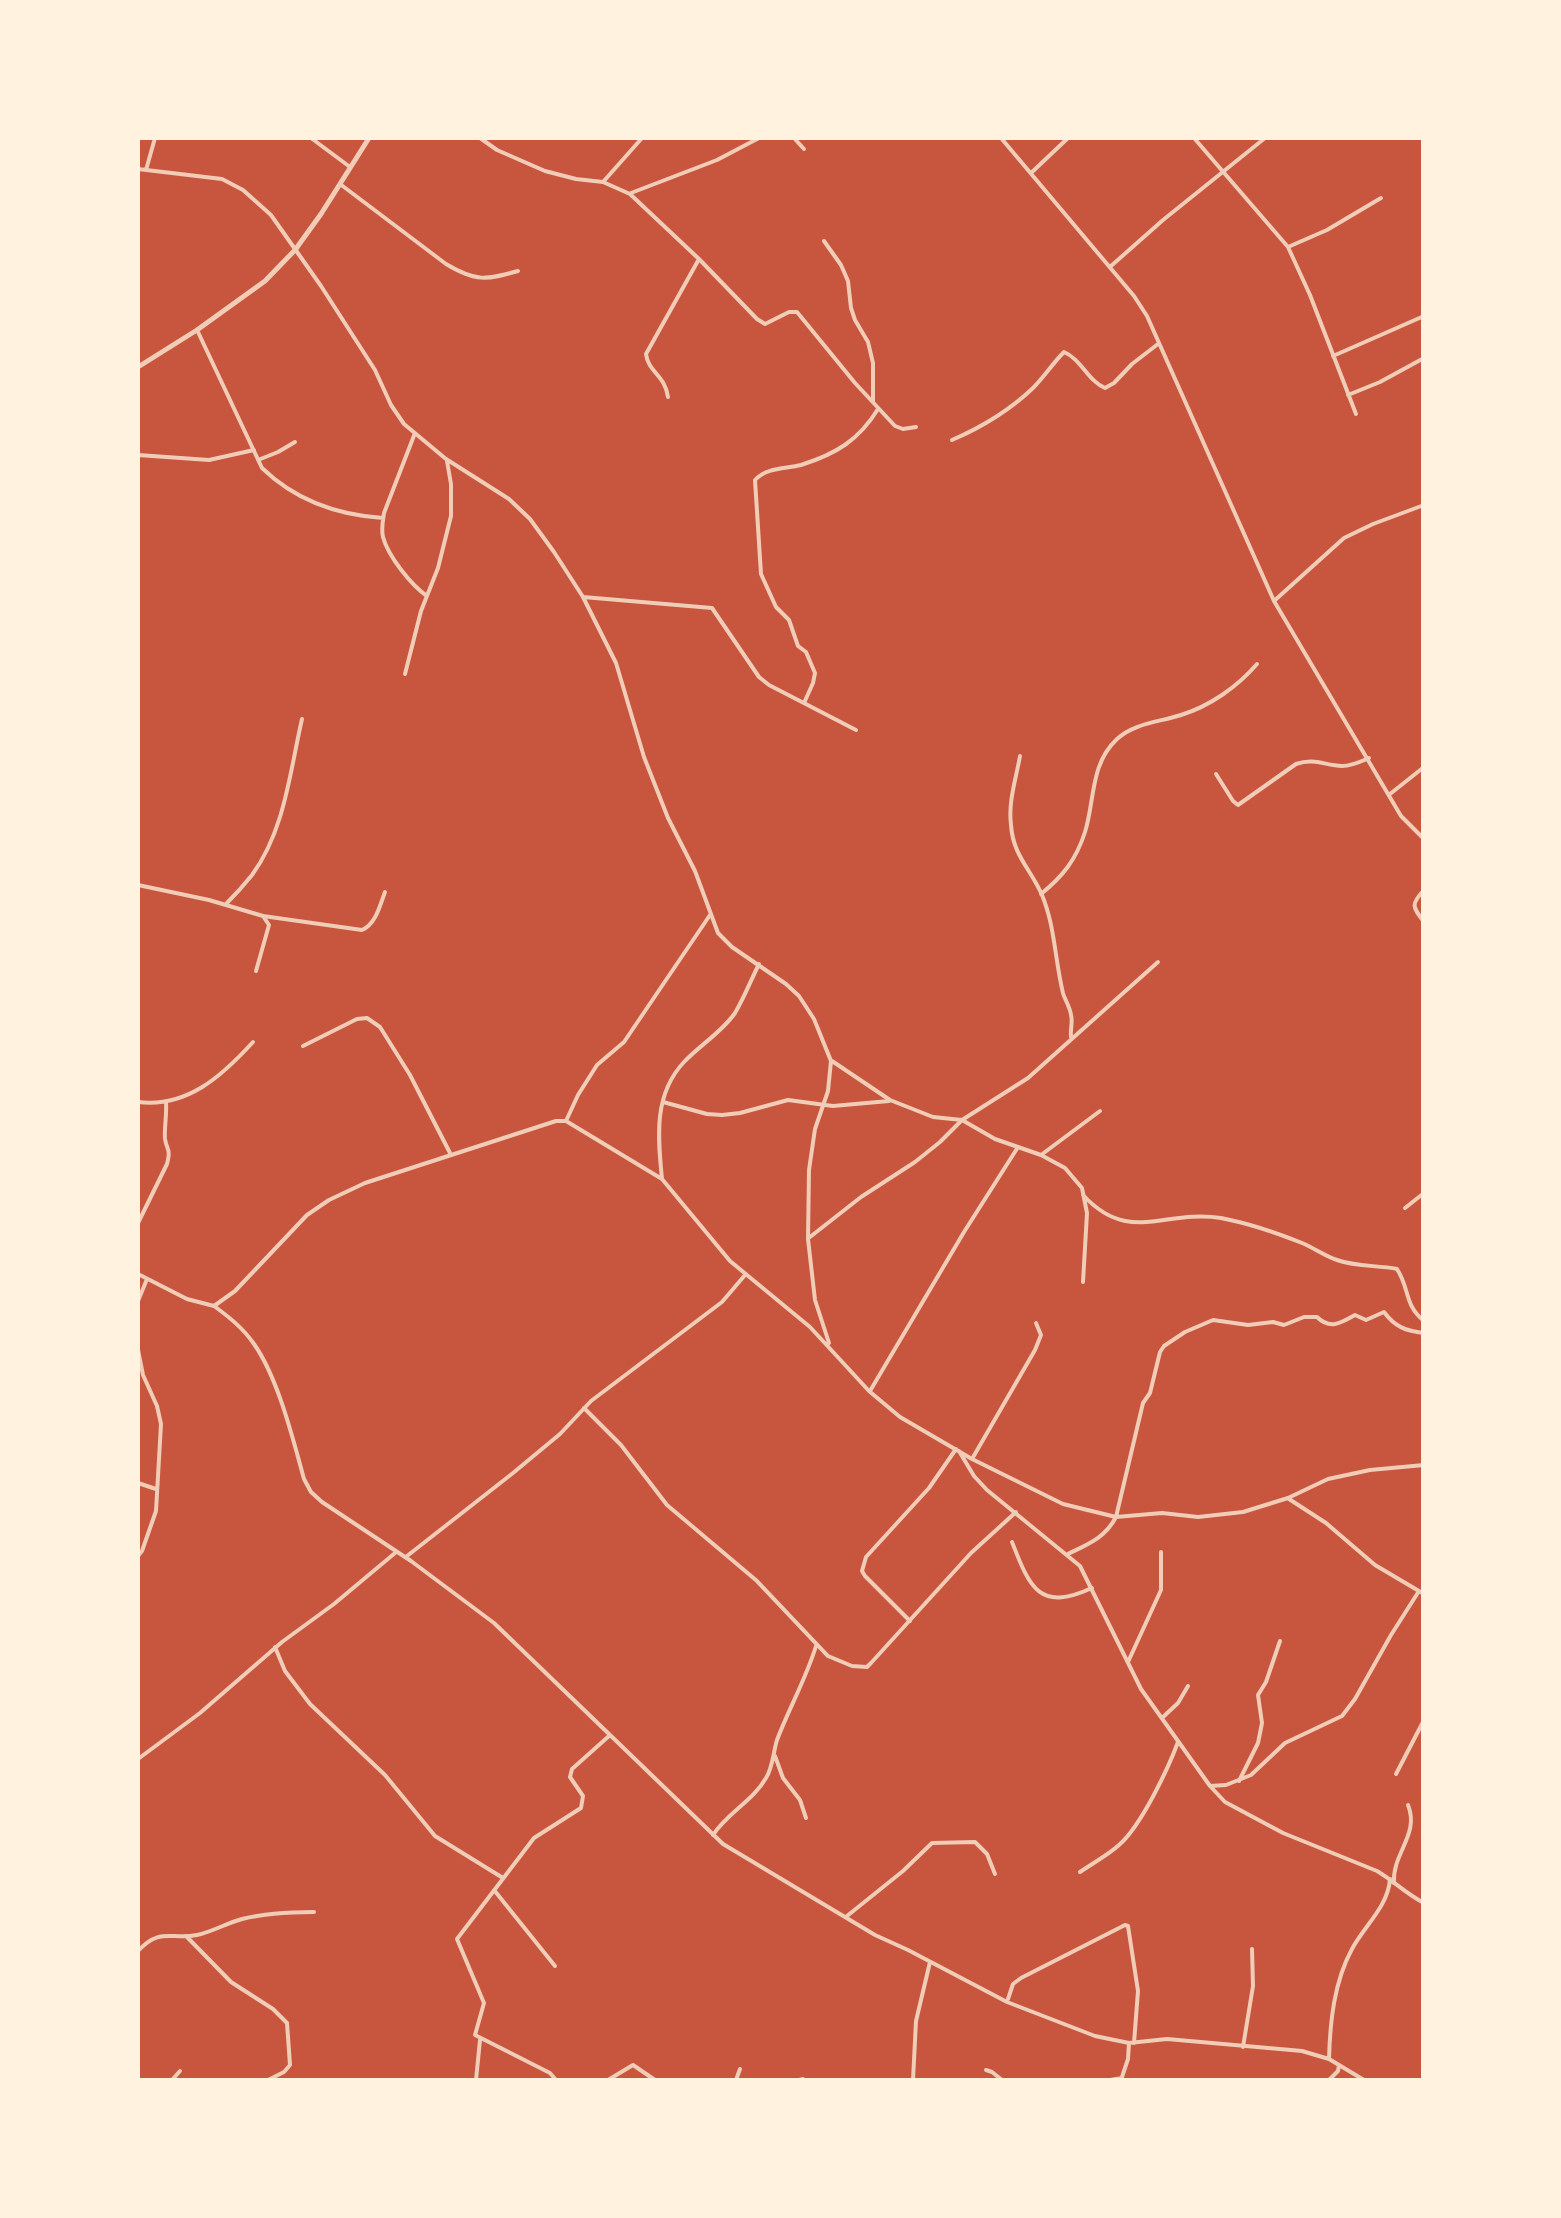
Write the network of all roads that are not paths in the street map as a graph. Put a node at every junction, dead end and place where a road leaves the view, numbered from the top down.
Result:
1 (156, 138) edge
2 (311, 138) edge
3 (370, 138) edge
4 (480, 138) edge
5 (642, 138) edge
6 (760, 138) edge
7 (794, 138) edge
8 (1000, 138) edge
9 (1068, 138) edge
10 (1194, 138) edge
11 (1265, 138) edge
12 (804, 148) dead end
13 (350, 167) junction
14 (138, 168) edge
15 (146, 170) junction
16 (1223, 172) junction
17 (1031, 173) junction
18 (603, 182) junction
19 (340, 184) junction
20 (630, 194) junction
21 (1381, 198) dead end
22 (824, 241) dead end
23 (1288, 247) junction
24 (295, 250) junction
25 (698, 259) junction
26 (1110, 267) junction
27 (518, 271) dead end
28 (1424, 316) edge
29 (197, 330) junction
30 (1158, 344) junction
31 (1333, 356) junction
32 (1424, 358) edge
33 (138, 367) edge
34 (1348, 395) junction
35 (668, 398) dead end
36 (873, 402) junction
37 (879, 408) junction
38 (1356, 414) dead end
39 (916, 427) dead end
40 (415, 434) junction
41 (952, 440) dead end
42 (295, 442) dead end
43 (254, 450) junction
44 (138, 455) edge
45 (446, 459) junction
46 (258, 460) junction
47 (1424, 505) edge
48 (383, 518) junction
49 (427, 596) junction
50 (583, 597) junction
51 (1274, 601) junction
52 (1256, 664) dead end
53 (405, 674) dead end
54 (804, 703) junction
55 (302, 719) dead end
56 (856, 730) dead end
57 (1020, 756) dead end
58 (1368, 758) junction
59 (1424, 767) edge
60 (1216, 774) dead end
61 (1390, 794) junction
62 (1424, 839) edge
63 (138, 885) edge
64 (1424, 890) edge
65 (385, 892) dead end
66 (1042, 894) junction
67 (226, 904) junction
68 (710, 915) junction
69 (263, 916) junction
70 (1424, 922) edge
71 (1158, 962) dead end
72 (759, 964) junction
73 (256, 971) dead end
74 (1071, 1038) junction
75 (253, 1042) dead end
76 (303, 1046) dead end
77 (831, 1061) junction
78 (890, 1100) junction
79 (138, 1102) edge
80 (663, 1102) junction
81 (166, 1103) junction
82 (823, 1103) junction
83 (1100, 1110) dead end
84 (962, 1120) junction
85 (566, 1121) junction
86 (1018, 1147) junction
87 (450, 1154) junction
88 (1041, 1155) junction
89 (662, 1180) junction
90 (1424, 1193) edge
91 (1084, 1195) junction
92 (1405, 1208) dead end
93 (138, 1222) edge
94 (808, 1238) junction
95 (138, 1274) edge
96 (745, 1276) junction
97 (146, 1280) junction
98 (1083, 1282) dead end
99 (138, 1301) edge
100 (214, 1306) junction
101 (1424, 1321) edge
102 (1036, 1323) dead end
103 (1424, 1333) edge
104 (830, 1348) junction
105 (138, 1350) edge
106 (870, 1391) junction
107 (584, 1408) junction
108 (957, 1450) junction
109 (972, 1459) junction
110 (1424, 1465) edge
111 (138, 1482) edge
112 (156, 1489) junction
113 (1288, 1498) junction
114 (1016, 1512) junction
115 (1116, 1517) junction
116 (1012, 1542) dead end
117 (396, 1552) junction
118 (1161, 1552) dead end
119 (1068, 1554) junction
120 (138, 1556) edge
121 (405, 1558) junction
122 (1092, 1588) junction
123 (1421, 1592) edge
124 (910, 1620) junction
125 (1280, 1641) dead end
126 (816, 1645) junction
127 (275, 1648) junction
128 (1128, 1662) junction
129 (1188, 1686) dead end
130 (1162, 1718) junction
131 (1424, 1720) edge
132 (609, 1736) junction
133 (1178, 1742) junction
134 (773, 1751) junction
135 (138, 1759) edge
136 (1396, 1774) dead end
137 (1239, 1781) junction
138 (1210, 1786) junction
139 (1408, 1805) dead end
140 (806, 1818) dead end
141 (714, 1835) junction
142 (1080, 1872) dead end
143 (994, 1874) dead end
144 (504, 1878) junction
145 (1392, 1881) junction
146 (494, 1890) junction
147 (1424, 1903) edge
148 (314, 1912) dead end
149 (847, 1916) junction
150 (186, 1936) junction
151 (1252, 1949) dead end
152 (138, 1951) edge
153 (930, 1962) junction
154 (555, 1966) dead end
155 (1008, 2002) junction
156 (480, 2039) junction
157 (1132, 2043) junction
158 (1244, 2047) junction
159 (1329, 2059) junction
160 (1339, 2065) junction
161 (740, 2069) dead end
162 (986, 2070) dead end
163 (180, 2071) dead end
164 (1122, 2079) edge
165 (172, 2080) edge
166 (268, 2080) edge
167 (476, 2080) edge
168 (556, 2080) edge
169 (608, 2080) edge
170 (655, 2080) edge
171 (736, 2080) edge
172 (913, 2080) edge
173 (1002, 2080) edge
174 (1110, 2080) edge
175 (1329, 2080) edge
176 (1364, 2080) edge

1 - 15 street
2 - 13 street
3 - 13 street
4 - 18 street
5 - 18 street
6 - 20 street
7 - 12 street
8 - 17 street
9 - 17 street
10 - 16 street
11 - 16 street
13 - 19 street
14 - 15 street
15 - 24 street
16 - 23 street
16 - 26 street
17 - 26 street
18 - 20 street
19 - 24 street
19 - 27 street
20 - 25 street
21 - 23 street
22 - 36 street
23 - 31 street
24 - 29 street
24 - 40 street
25 - 35 street
25 - 36 street
26 - 30 street
28 - 31 street
29 - 33 street
29 - 43 street
30 - 41 street
30 - 51 street
31 - 34 street
32 - 34 street
34 - 38 street
36 - 37 street
37 - 39 street
37 - 54 street
40 - 45 street
40 - 48 street
42 - 46 street
43 - 44 street
43 - 46 street
45 - 49 street
45 - 50 street
46 - 48 street
47 - 51 street
48 - 49 street
49 - 53 street
50 - 54 street
50 - 68 street
51 - 58 street
52 - 66 street
54 - 56 street
55 - 67 street
57 - 66 street
58 - 60 street
58 - 61 street
59 - 61 street
61 - 62 street
63 - 67 street
64 - 70 street
65 - 69 street
66 - 74 street
67 - 69 street
68 - 72 street
68 - 85 street
69 - 73 street
71 - 74 street
72 - 77 street
72 - 80 street
74 - 84 street
75 - 81 street
76 - 87 street
77 - 78 street
77 - 82 street
78 - 82 street
78 - 84 street
79 - 81 street
80 - 82 street
80 - 89 street
81 - 93 street
82 - 94 street
83 - 88 street
84 - 86 street
84 - 94 street
85 - 87 street
85 - 89 street
86 - 88 street
86 - 106 street
87 - 100 street
88 - 91 street
89 - 96 street
90 - 92 street
91 - 98 street
91 - 101 street
94 - 104 street
95 - 97 street
96 - 104 street
96 - 107 street
97 - 99 street
97 - 100 street
100 - 117 street
102 - 109 street
103 - 115 street
104 - 106 street
105 - 112 street
106 - 108 street
107 - 121 street
107 - 126 street
108 - 109 street
108 - 114 street
108 - 124 street
109 - 115 street
110 - 113 street
111 - 112 street
112 - 120 street
113 - 115 street
113 - 123 street
114 - 119 street
114 - 124 street
115 - 119 street
116 - 122 street
117 - 121 street
117 - 127 street
118 - 128 street
119 - 122 street
121 - 132 street
122 - 128 street
123 - 137 street
124 - 126 street
125 - 137 street
126 - 134 street
127 - 135 street
127 - 144 street
128 - 130 street
129 - 130 street
130 - 133 street
131 - 136 street
132 - 141 street
132 - 144 street
133 - 138 street
133 - 142 street
134 - 140 street
134 - 141 street
137 - 138 street
138 - 145 street
139 - 145 street
141 - 149 street
143 - 149 street
144 - 146 street
145 - 147 street
145 - 159 street
146 - 154 street
146 - 156 street
148 - 150 street
149 - 153 street
150 - 152 street
150 - 166 street
151 - 158 street
153 - 155 street
153 - 172 street
155 - 157 street
155 - 157 street
156 - 167 street
156 - 168 street
157 - 158 street
157 - 164 street
158 - 159 street
159 - 160 street
160 - 175 street
160 - 176 street
161 - 171 street
162 - 173 street
163 - 165 street
164 - 174 street
169 - 170 street

